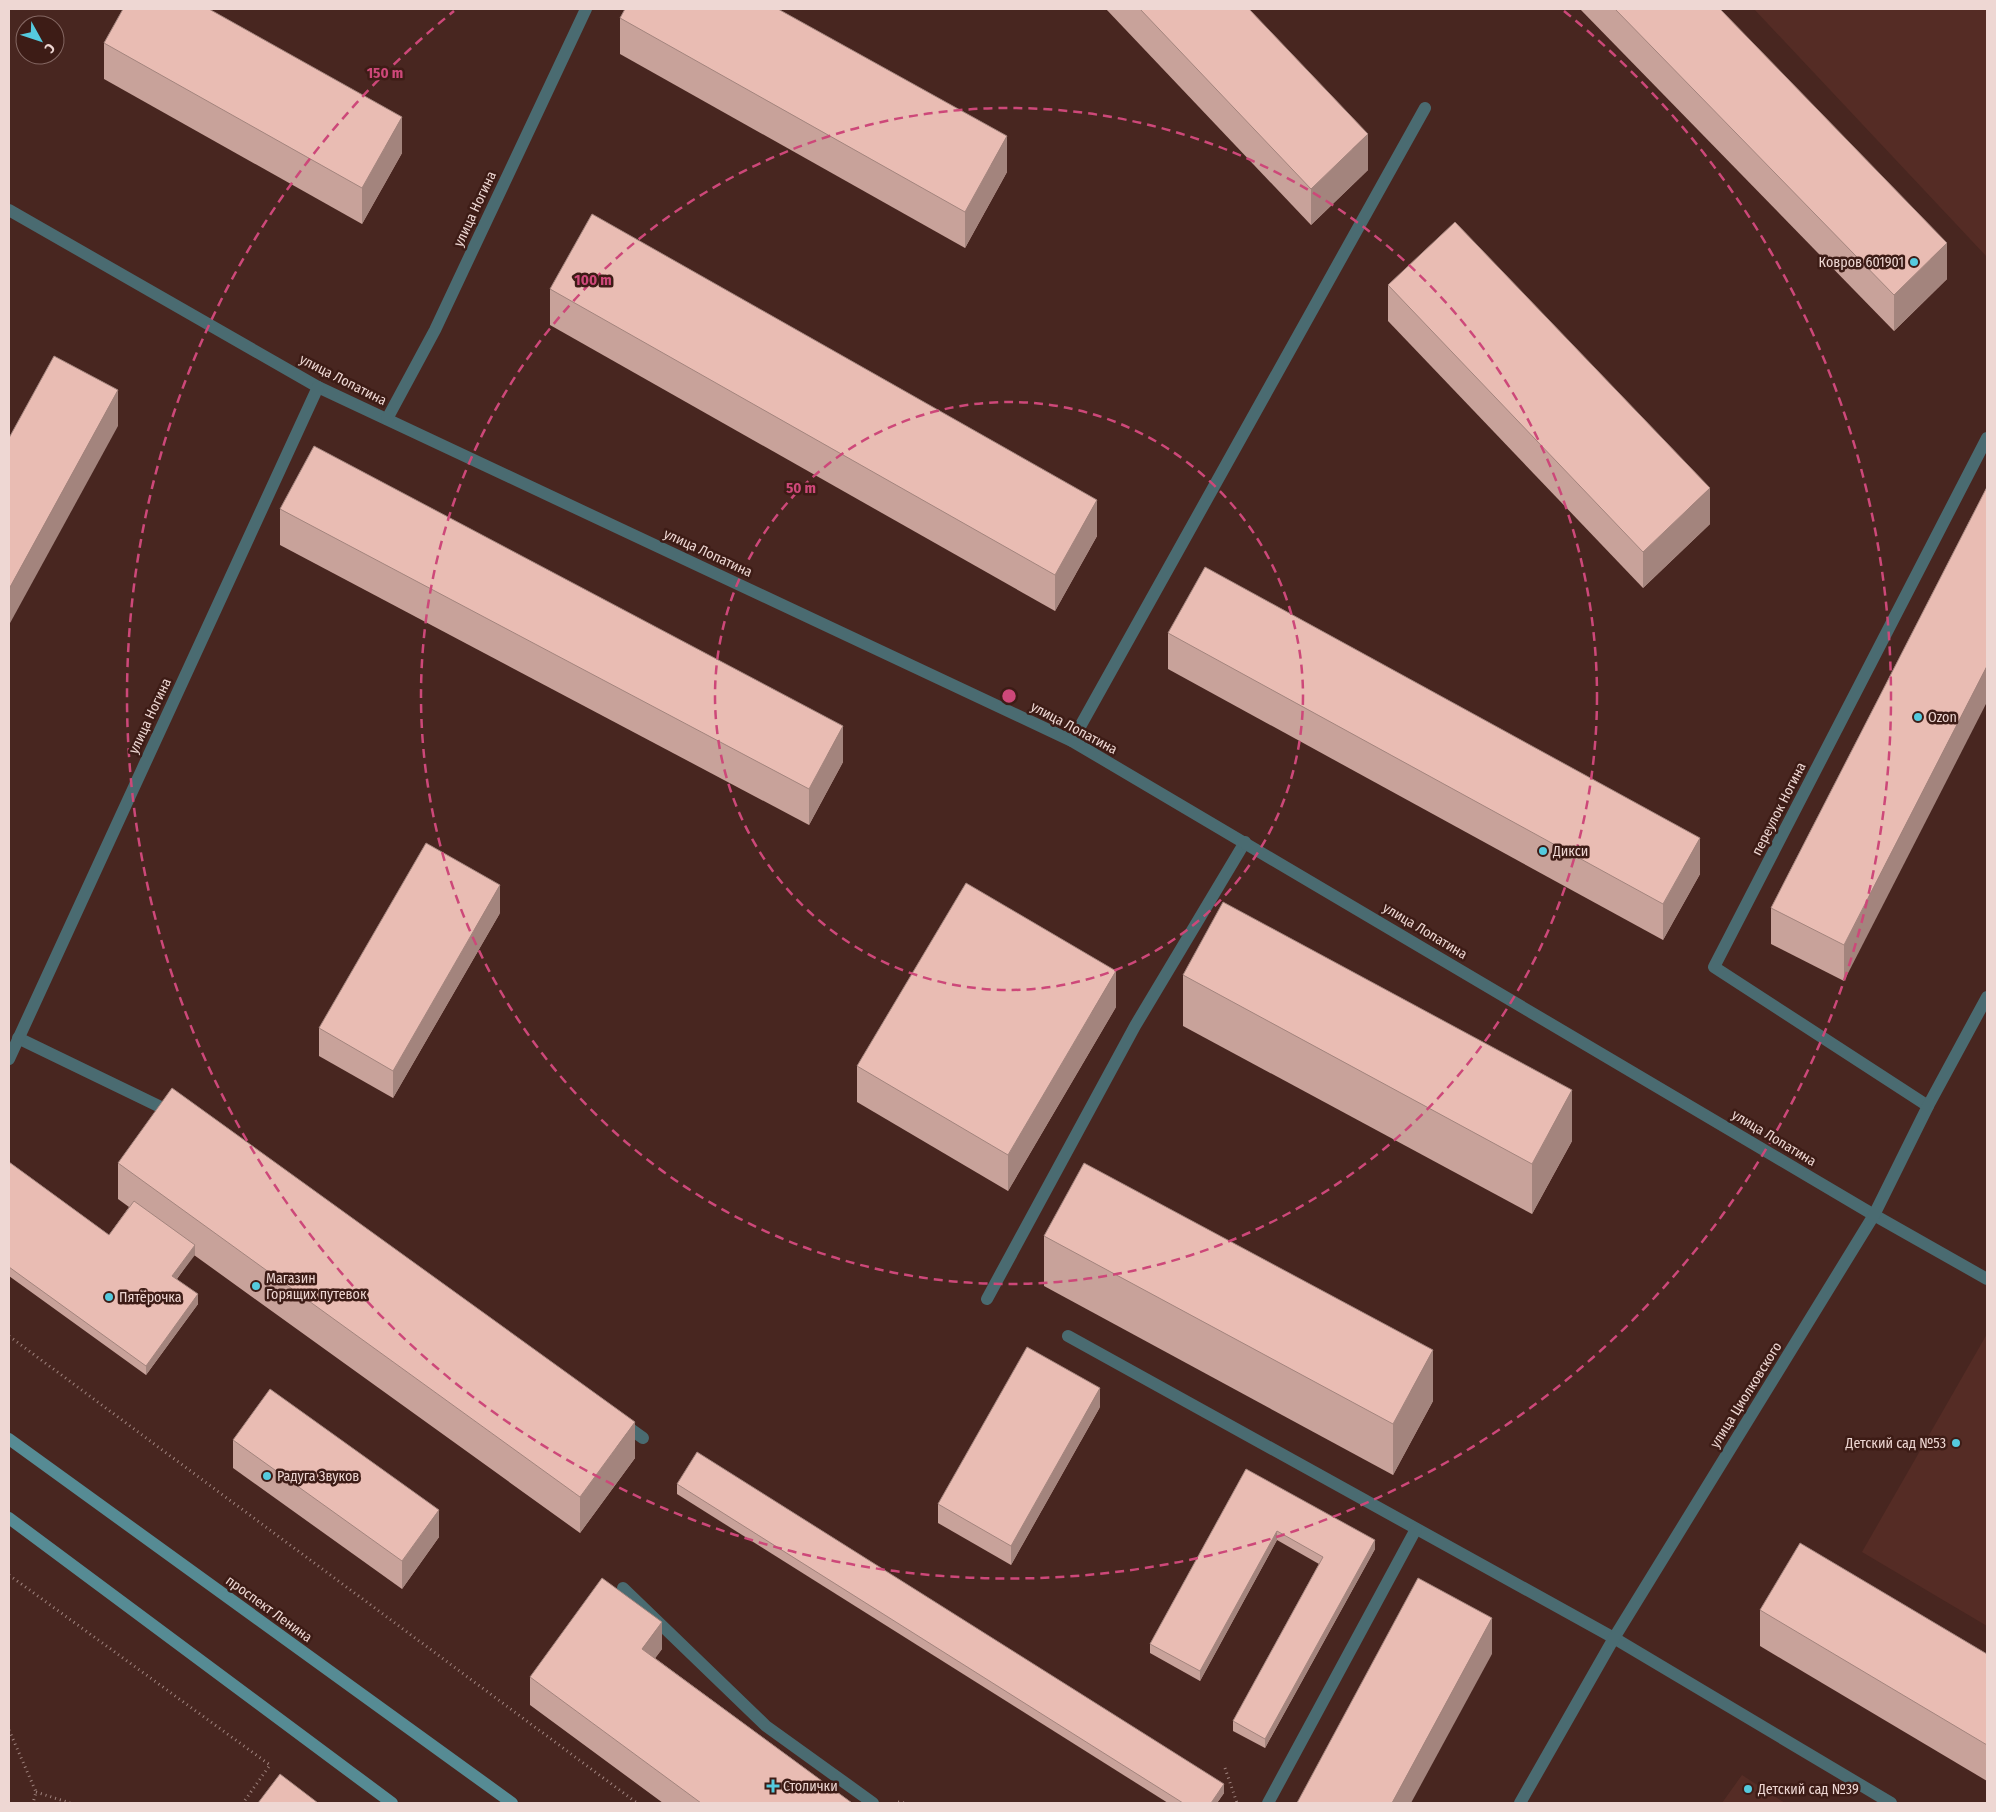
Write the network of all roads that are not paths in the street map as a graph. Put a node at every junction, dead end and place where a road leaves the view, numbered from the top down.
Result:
1 (586, 9) edge
2 (1425, 108) dead end
3 (9, 210) edge
4 (318, 386) junction
5 (387, 419) junction
6 (1987, 438) edge
7 (1072, 741) junction
8 (1245, 842) junction
9 (1987, 997) edge
10 (18, 1038) junction
11 (9, 1059) edge
12 (1928, 1106) junction
13 (184, 1119) edge
14 (1874, 1215) junction
15 (1987, 1279) edge
16 (987, 1299) dead end
17 (1068, 1336) dead end
18 (610, 1415) edge
19 (643, 1438) dead end
20 (9, 1440) edge
21 (9, 1518) edge
22 (1416, 1529) junction
23 (623, 1588) dead end
24 (1614, 1638) junction
25 (392, 1803) edge
26 (512, 1803) edge
27 (874, 1803) edge
28 (1268, 1803) edge
29 (1520, 1803) edge
30 (1891, 1803) edge

1 - 5 street, улица Ногина
2 - 7 street
3 - 4 street, улица Лопатина
4 - 5 street, улица Лопатина
4 - 10 street, улица Ногина
5 - 7 street, улица Лопатина
6 - 12 street, переулок Ногина
7 - 8 street, улица Лопатина
8 - 14 street, улица Лопатина
8 - 16 street
9 - 12 street, улица Циолковского
10 - 11 street, улица Ногина
10 - 13 street
12 - 14 street, улица Циолковского
14 - 15 street, улица Лопатина
14 - 24 street, улица Циолковского
17 - 22 street
18 - 19 street
20 - 26 main road, проспект Ленина
21 - 25 main road
22 - 24 street
22 - 28 street
23 - 27 street
24 - 29 street, улица Циолковского
24 - 30 street

